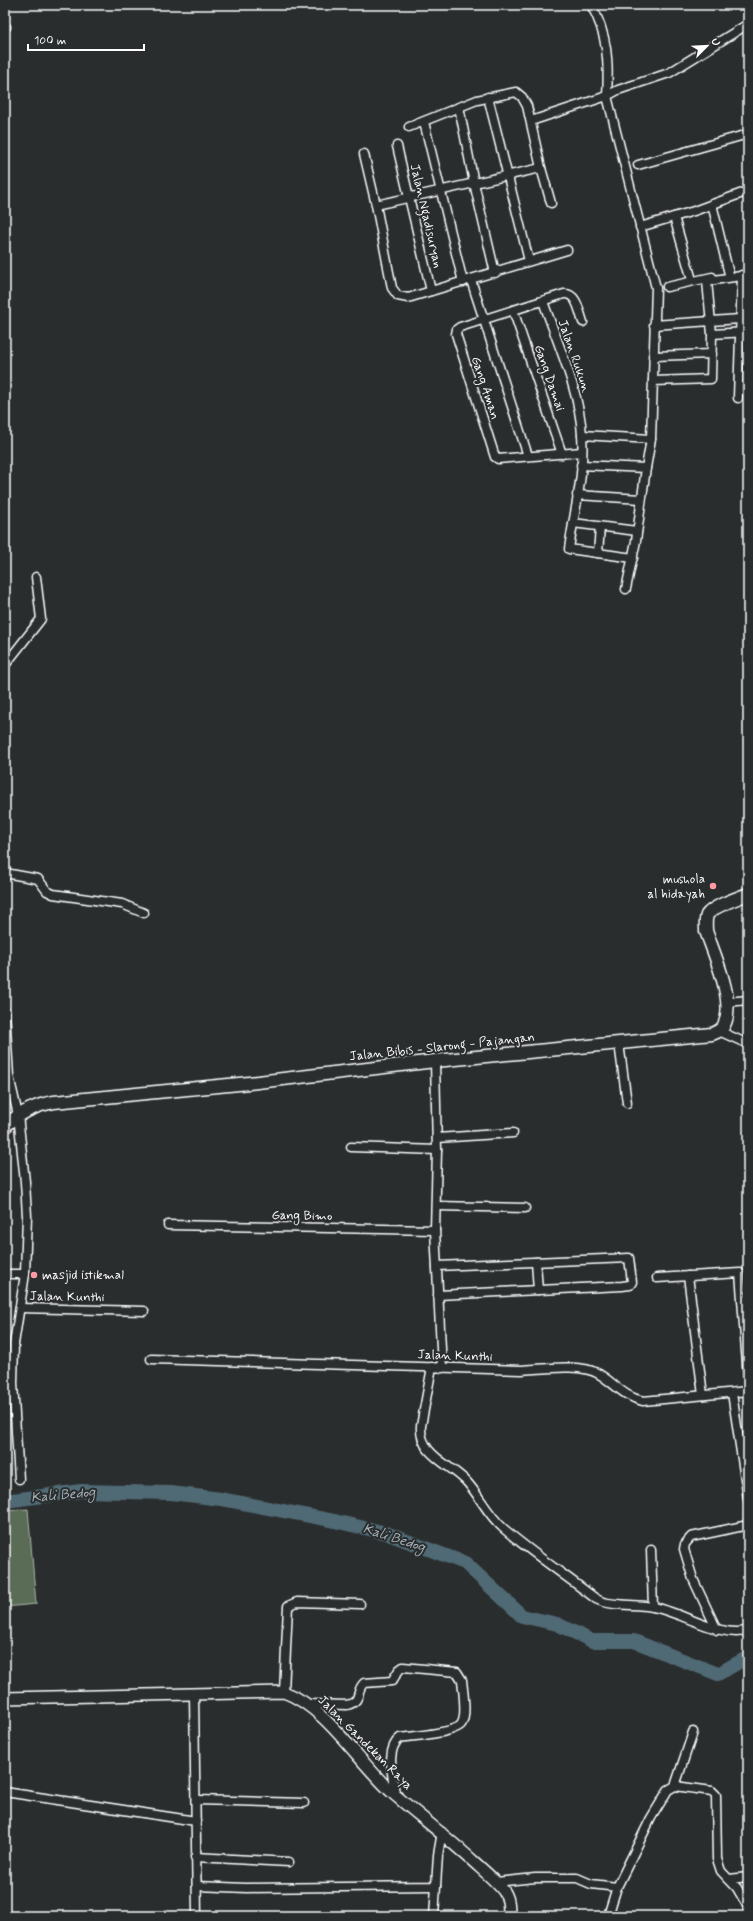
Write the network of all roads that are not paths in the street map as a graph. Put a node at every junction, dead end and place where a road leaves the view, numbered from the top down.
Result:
1 (591, 5) edge
2 (748, 24) edge
3 (607, 96) junction
4 (488, 97) junction
5 (459, 107) junction
6 (531, 121) junction
7 (424, 122) junction
8 (409, 127) dead end
9 (748, 134) edge
10 (397, 146) dead end
11 (364, 154) dead end
12 (638, 165) dead end
13 (541, 168) junction
14 (507, 176) junction
15 (474, 183) junction
16 (442, 190) junction
17 (747, 194) edge
18 (410, 198) junction
19 (551, 203) dead end
20 (712, 204) junction
21 (376, 205) junction
22 (674, 217) junction
23 (640, 227) junction
24 (567, 250) dead end
25 (529, 261) junction
26 (495, 273) junction
27 (746, 273) edge
28 (729, 274) junction
29 (692, 280) junction
30 (467, 281) junction
31 (668, 287) dead end
32 (431, 291) junction
33 (543, 301) junction
34 (513, 310) junction
35 (740, 319) junction
36 (483, 320) junction
37 (711, 321) junction
38 (582, 322) dead end
39 (654, 325) junction
40 (744, 332) edge
41 (712, 334) junction
42 (712, 354) junction
43 (653, 356) junction
44 (653, 381) junction
45 (738, 398) dead end
46 (582, 435) junction
47 (651, 439) junction
48 (582, 452) junction
49 (562, 454) junction
50 (528, 456) junction
51 (581, 465) junction
52 (646, 468) junction
53 (577, 495) junction
54 (642, 499) junction
55 (573, 523) junction
56 (600, 527) junction
57 (637, 531) junction
58 (598, 553) junction
59 (632, 558) junction
60 (36, 577) dead end
61 (626, 590) dead end
62 (5, 665) edge
63 (5, 874) edge
64 (748, 894) edge
65 (144, 913) dead end
66 (748, 1000) edge
67 (727, 1002) junction
68 (5, 1011) edge
69 (719, 1031) junction
70 (618, 1043) junction
71 (748, 1044) edge
72 (435, 1061) junction
73 (8, 1090) edge
74 (627, 1103) dead end
75 (18, 1115) junction
76 (5, 1126) edge
77 (513, 1133) dead end
78 (437, 1138) junction
79 (350, 1147) dead end
80 (437, 1150) junction
81 (437, 1206) junction
82 (525, 1208) dead end
83 (168, 1225) dead end
84 (435, 1230) junction
85 (536, 1262) junction
86 (437, 1266) junction
87 (5, 1274) edge
88 (25, 1274) junction
89 (688, 1276) junction
90 (657, 1278) dead end
91 (538, 1290) junction
92 (438, 1295) junction
93 (20, 1308) junction
94 (144, 1311) dead end
95 (151, 1360) dead end
96 (432, 1367) junction
97 (442, 1368) junction
98 (748, 1378) edge
99 (748, 1391) edge
100 (732, 1393) junction
101 (703, 1395) junction
102 (19, 1479) dead end
103 (748, 1499) edge
104 (748, 1525) edge
105 (651, 1550) dead end
106 (360, 1604) dead end
107 (653, 1607) junction
108 (717, 1630) junction
109 (748, 1630) edge
110 (284, 1692) junction
111 (194, 1694) junction
112 (5, 1698) edge
113 (306, 1704) junction
114 (693, 1732) dead end
115 (675, 1786) junction
116 (5, 1792) edge
117 (394, 1794) junction
118 (196, 1800) junction
119 (304, 1803) dead end
120 (196, 1821) junction
121 (442, 1832) junction
122 (195, 1858) junction
123 (289, 1862) dead end
124 (748, 1877) edge
125 (729, 1879) junction
126 (496, 1882) junction
127 (197, 1886) junction
128 (436, 1886) junction
129 (617, 1887) junction
130 (748, 1907) edge
131 (197, 1916) edge
132 (434, 1916) edge
133 (509, 1916) edge
134 (608, 1916) edge

1 - 3 street
2 - 3 street
3 - 6 street
3 - 23 street
4 - 5 street
4 - 6 street
4 - 14 street
5 - 7 street
5 - 15 street
6 - 13 street
7 - 8 street
7 - 16 street
9 - 12 street
10 - 18 street, Jalan Ngadisuryan
11 - 21 street
13 - 14 street
13 - 19 street
14 - 15 street
14 - 25 street
15 - 16 street
15 - 26 street
16 - 18 street
16 - 30 street
17 - 20 street
18 - 21 street
18 - 32 street, Jalan Ngadisuryan
20 - 22 street
20 - 28 street
21 - 32 street
22 - 23 street
22 - 29 street
23 - 39 street
24 - 25 street
25 - 26 street
26 - 30 street
27 - 28 street
27 - 35 street
27 - 37 street
28 - 29 street
29 - 31 street
30 - 32 street
30 - 36 street
33 - 34 street
33 - 38 street
33 - 46 street, Jalan Rukun
34 - 36 street
34 - 49 street, Gang Damai
35 - 37 street
35 - 40 street
36 - 50 street
36 - 50 street, Gang Aman
37 - 39 street
37 - 41 street
39 - 43 street
40 - 41 street
40 - 45 street
41 - 42 street
42 - 43 street
42 - 44 street
43 - 44 street
44 - 47 street
46 - 47 street
46 - 48 street, Jalan Rukun
47 - 52 street
48 - 49 street
48 - 51 street, Jalan Rukun
49 - 50 street
51 - 52 street
51 - 53 street, Jalan Rukun
52 - 54 street
53 - 54 street
53 - 55 street, Jalan Rukun
54 - 57 street
55 - 56 street
55 - 58 street, Jalan Rukun
56 - 57 street
56 - 58 street
57 - 59 street
58 - 59 street
59 - 61 street
60 - 62 street
63 - 65 street
64 - 67 main road
66 - 67 street
67 - 69 main road
68 - 73 street
69 - 70 main road, Jalan Bibis - Slarong - Pajangan
69 - 71 street
70 - 72 main road, Jalan Bibis - Slarong - Pajangan
70 - 74 street
72 - 75 main road, Jalan Bibis - Slarong - Pajangan
72 - 78 street
73 - 75 street
75 - 76 main road, Jalan Bibis - Slarong - Pajangan
75 - 88 street
77 - 78 street
78 - 80 street
79 - 80 street
80 - 81 street
81 - 82 street
81 - 84 street
83 - 84 street, Gang Bimo
84 - 86 street
85 - 86 street
85 - 91 street
85 - 91 street
86 - 92 street
87 - 88 street, Jalan Kunthi
88 - 93 street, Jalan Kunthi
89 - 90 street
89 - 98 street
89 - 101 street
91 - 92 street
92 - 97 street
93 - 94 street, Jalan Kunthi
93 - 102 street
95 - 96 street, Jalan Kunthi
96 - 97 street, Jalan Kunthi
96 - 107 street
97 - 101 street, Jalan Kunthi
99 - 100 street, Jalan Kunthi
100 - 101 street, Jalan Kunthi
100 - 103 street
104 - 108 street
105 - 107 street
106 - 110 street
107 - 108 street
108 - 109 street
110 - 111 street, Jalan Gandekan Raya
110 - 113 street, Jalan Gandekan Raya
111 - 112 street, Jalan Gandekan Raya
111 - 118 street
113 - 117 street, Jalan Gandekan Raya
113 - 117 street
114 - 115 street
115 - 125 street
115 - 129 street
116 - 120 street
117 - 121 street, Jalan Gandekan Raya
118 - 119 street
118 - 120 street
120 - 122 street
121 - 126 street, Jalan Gandekan Raya
121 - 128 street
122 - 123 street
122 - 127 street
124 - 125 street
125 - 130 street
126 - 129 street
126 - 133 street, Jalan Gandekan Raya
127 - 128 street
127 - 131 street
128 - 132 street
129 - 134 street

